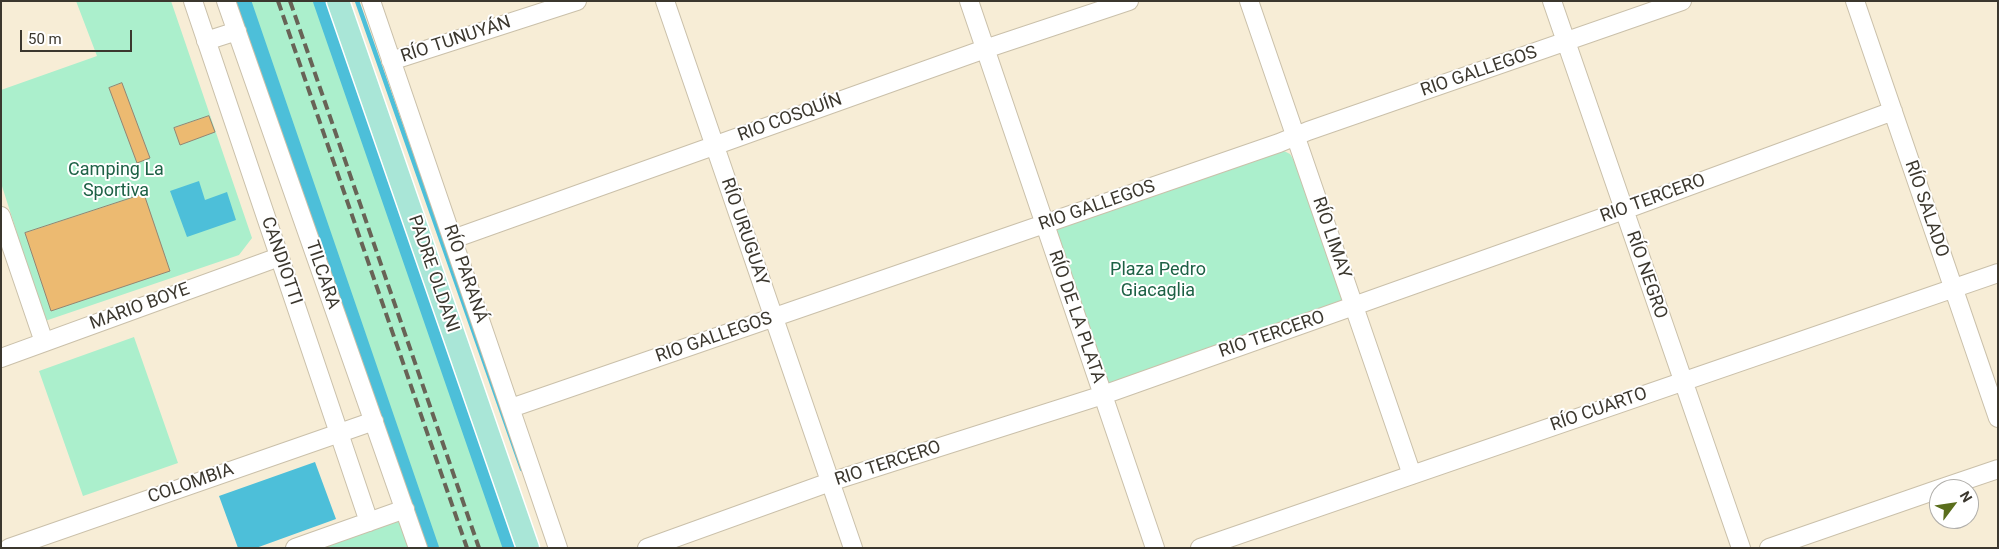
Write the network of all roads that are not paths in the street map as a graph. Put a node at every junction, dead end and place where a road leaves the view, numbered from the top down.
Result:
1 (193, 1) edge
2 (226, 1) edge
3 (338, 1) edge
4 (371, 1) edge
5 (577, 1) edge
6 (665, 1) edge
7 (969, 1) edge
8 (1129, 1) edge
9 (1249, 1) edge
10 (1552, 1) edge
11 (1682, 1) edge
12 (1855, 1) edge
13 (237, 31) junction
14 (206, 41) junction
15 (1566, 42) junction
16 (985, 49) junction
17 (391, 61) junction
18 (1893, 111) junction
19 (1296, 136) junction
20 (714, 145) junction
21 (1624, 210) junction
22 (1, 216) edge
23 (1044, 224) junction
24 (453, 239) junction
25 (279, 257) junction
26 (1998, 273) edge
27 (1953, 288) junction
28 (1354, 306) junction
29 (774, 317) junction
30 (44, 342) junction
31 (1, 358) edge
32 (1683, 381) junction
33 (1103, 395) junction
34 (511, 408) junction
35 (1998, 418) edge
36 (374, 421) junction
37 (339, 433) junction
38 (1998, 469) edge
39 (1412, 475) junction
40 (1968, 479) edge
41 (830, 482) junction
42 (1929, 492) edge
43 (404, 509) junction
44 (369, 522) junction
45 (9, 548) edge
46 (295, 548) edge
47 (418, 548) edge
48 (528, 548) edge
49 (558, 548) edge
50 (647, 548) edge
51 (853, 548) edge
52 (1155, 548) edge
53 (1200, 548) edge
54 (1741, 548) edge
55 (1769, 548) edge

1 - 14 street, CANDIOTTI
2 - 13 street, TILCARA
3 - 48 main road, PADRE OLDANI
4 - 17 street, RÍO PARANÁ
5 - 17 street, RÍO TUNUYÁN
6 - 20 street, RÍO URUGUAY
7 - 16 street, RÍO DE LA PLATA
8 - 16 street, RIO COSQUÍN
9 - 19 street, RÍO LIMAY
10 - 15 street, RÍO NEGRO
11 - 15 street, RIO GALLEGOS
12 - 18 street, RÍO SALADO
13 - 14 street
13 - 36 street, TILCARA
14 - 25 street, CANDIOTTI
15 - 19 street, RIO GALLEGOS
15 - 21 street, RÍO NEGRO
16 - 20 street, RIO COSQUÍN
16 - 23 street, RÍO DE LA PLATA
17 - 24 street, RÍO PARANÁ
18 - 21 street, RIO TERCERO
18 - 27 street, RÍO SALADO
19 - 23 street, RIO GALLEGOS
19 - 28 street, RÍO LIMAY
20 - 24 street, RIO COSQUÍN
20 - 29 street, RÍO URUGUAY
21 - 28 street, RIO TERCERO
21 - 32 street, RÍO NEGRO
22 - 30 street
23 - 29 street, RIO GALLEGOS
23 - 33 street, RÍO DE LA PLATA
24 - 34 street, RÍO PARANÁ
25 - 30 street, MARIO BOYE
25 - 37 street, CANDIOTTI
26 - 27 street, RÍO CUARTO
27 - 32 street, RÍO CUARTO
27 - 35 street, RÍO SALADO
28 - 33 street, RIO TERCERO
28 - 39 street, RÍO LIMAY
29 - 34 street, RIO GALLEGOS
29 - 41 street, RÍO URUGUAY
30 - 31 street, MARIO BOYE
32 - 39 street, RÍO CUARTO
32 - 54 street, RÍO NEGRO
33 - 41 street, RIO TERCERO
33 - 52 street, RÍO DE LA PLATA
34 - 49 street, RÍO PARANÁ
36 - 37 street, COLOMBIA
36 - 43 street, TILCARA
37 - 44 street, CANDIOTTI
37 - 45 street, COLOMBIA
38 - 40 street
39 - 53 street, RÍO CUARTO
41 - 50 street, RIO TERCERO
41 - 51 street, RÍO URUGUAY
42 - 55 street
43 - 44 street
43 - 47 street, TILCARA
44 - 46 street

